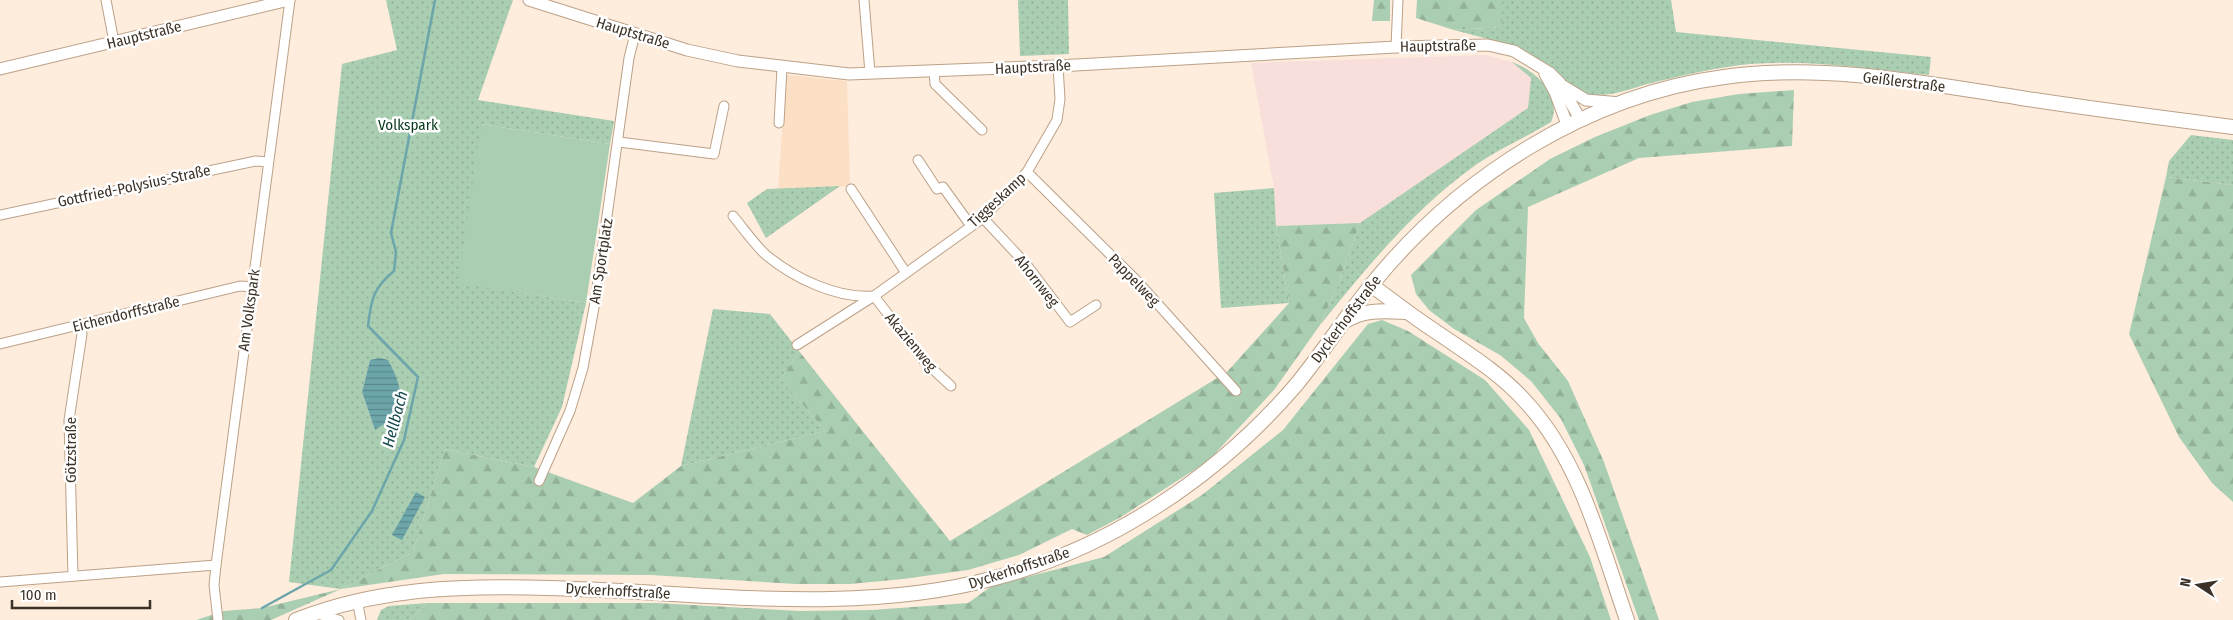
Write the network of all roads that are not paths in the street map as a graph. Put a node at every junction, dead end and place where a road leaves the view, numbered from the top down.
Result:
1 (106, 0) edge
2 (289, 0) edge
3 (529, 0) edge
4 (864, 0) edge
5 (1398, 0) edge
6 (635, 34) junction
7 (114, 42) junction
8 (1396, 47) junction
9 (1058, 66) junction
10 (782, 68) junction
11 (1541, 68) junction
12 (0, 69) edge
13 (934, 72) junction
14 (870, 73) junction
15 (1560, 84) junction
16 (1623, 103) junction
17 (724, 106) dead end
18 (778, 123) dead end
19 (1574, 124) junction
20 (2233, 127) edge
21 (982, 130) dead end
22 (619, 142) junction
23 (918, 160) dead end
24 (268, 162) junction
25 (1028, 172) junction
26 (851, 189) dead end
27 (0, 215) edge
28 (733, 216) dead end
29 (983, 218) junction
30 (972, 226) junction
31 (906, 273) junction
32 (1371, 285) junction
33 (252, 287) junction
34 (874, 296) junction
35 (1096, 306) dead end
36 (1407, 312) junction
37 (1341, 324) junction
38 (81, 325) junction
39 (0, 344) edge
40 (797, 344) dead end
41 (951, 386) dead end
42 (1236, 391) dead end
43 (539, 481) dead end
44 (216, 565) junction
45 (73, 576) junction
46 (0, 582) edge
47 (357, 600) junction
48 (314, 614) junction
49 (218, 620) edge
50 (296, 620) edge
51 (338, 620) edge
52 (362, 620) edge
53 (1627, 620) edge

1 - 7 street
2 - 7 street, Hauptstraße
2 - 24 street, Am Volkspark
3 - 6 street, Hauptstraße
4 - 14 street
5 - 8 street
6 - 10 street, Hauptstraße
6 - 22 street, Am Sportplatz
7 - 12 street, Hauptstraße
8 - 9 street, Hauptstraße
8 - 11 street, Hauptstraße
9 - 13 street, Hauptstraße
9 - 25 street, Tiggeskamp
10 - 14 street, Hauptstraße
10 - 18 street
11 - 15 street, Hauptstraße
11 - 19 street, Hauptstraße
13 - 14 street, Hauptstraße
13 - 21 street
15 - 16 street
15 - 19 street, Hauptstraße
16 - 19 main road, Geißlerstraße
16 - 20 main road, Geißlerstraße
17 - 22 street
19 - 32 main road, Dyckerhoffstraße
22 - 43 street, Am Sportplatz
23 - 30 street
24 - 27 street, Gottfried-Polysius-Straße
24 - 33 street, Am Volkspark
25 - 29 street, Tiggeskamp
25 - 42 street, Pappelweg
26 - 31 street
28 - 34 street
29 - 30 street, Tiggeskamp
29 - 35 street, Ahornweg
30 - 31 street, Tiggeskamp
31 - 34 street, Tiggeskamp
32 - 36 main road
32 - 37 main road, Dyckerhoffstraße
33 - 38 street, Eichendorffstraße
33 - 44 street, Am Volkspark
34 - 40 street, Tiggeskamp
34 - 41 street, Akazienweg
36 - 37 main road
36 - 53 main road
37 - 47 main road, Dyckerhoffstraße
38 - 39 street, Eichendorffstraße
38 - 45 street, Götzstraße
44 - 45 street
44 - 49 street, Am Volkspark
45 - 46 street
47 - 48 main road, Dyckerhoffstraße
47 - 52 street
48 - 50 main road, Dyckerhoffstraße
48 - 51 street

